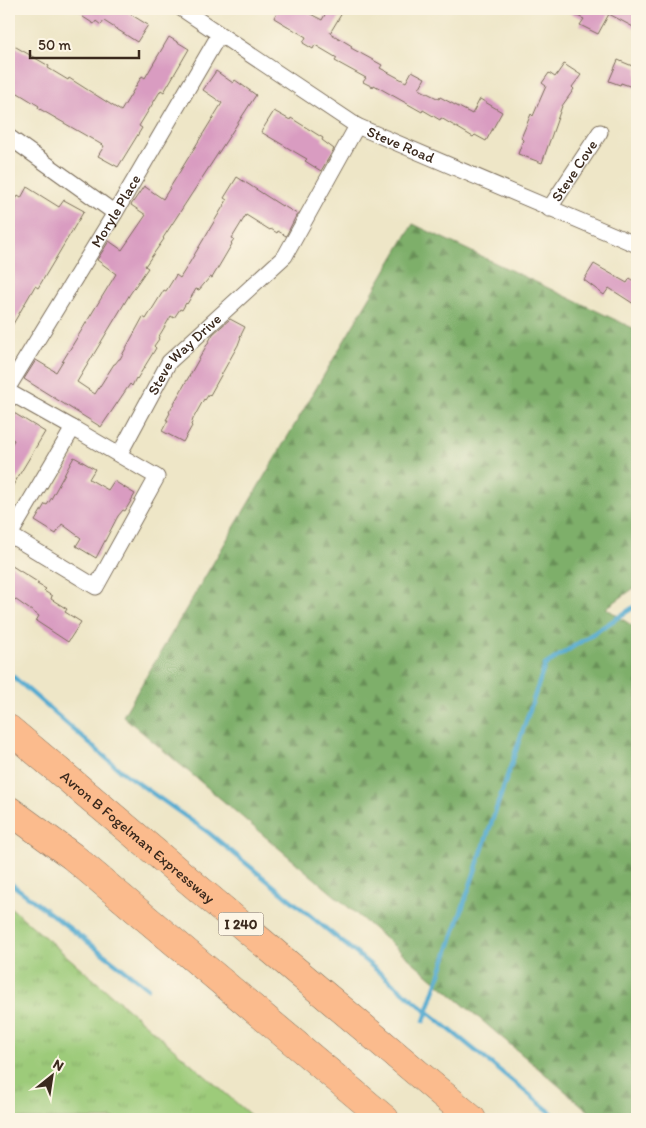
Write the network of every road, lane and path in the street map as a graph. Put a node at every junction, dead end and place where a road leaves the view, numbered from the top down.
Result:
1 (182, 9) edge
2 (219, 35) junction
3 (357, 126) junction
4 (600, 132) dead end
5 (10, 141) edge
6 (549, 209) junction
7 (115, 213) junction
8 (637, 246) edge
9 (10, 383) edge
10 (73, 428) junction
11 (119, 455) junction
12 (9, 729) edge
13 (9, 810) edge
14 (386, 1119) edge
15 (472, 1119) edge

1 - 2 street, Steve Road
2 - 3 street, Steve Road
2 - 7 street, Moryle Place
3 - 6 street, Steve Road
3 - 11 street, Steve Way Drive
4 - 6 street, Steve Cove
5 - 7 street
6 - 8 street, Steve Road
7 - 9 street, Moryle Place
9 - 10 street
10 - 11 street
10 - 11 street
12 - 15 highway, Avron B Fogelman Expressway / I 240
13 - 14 highway

